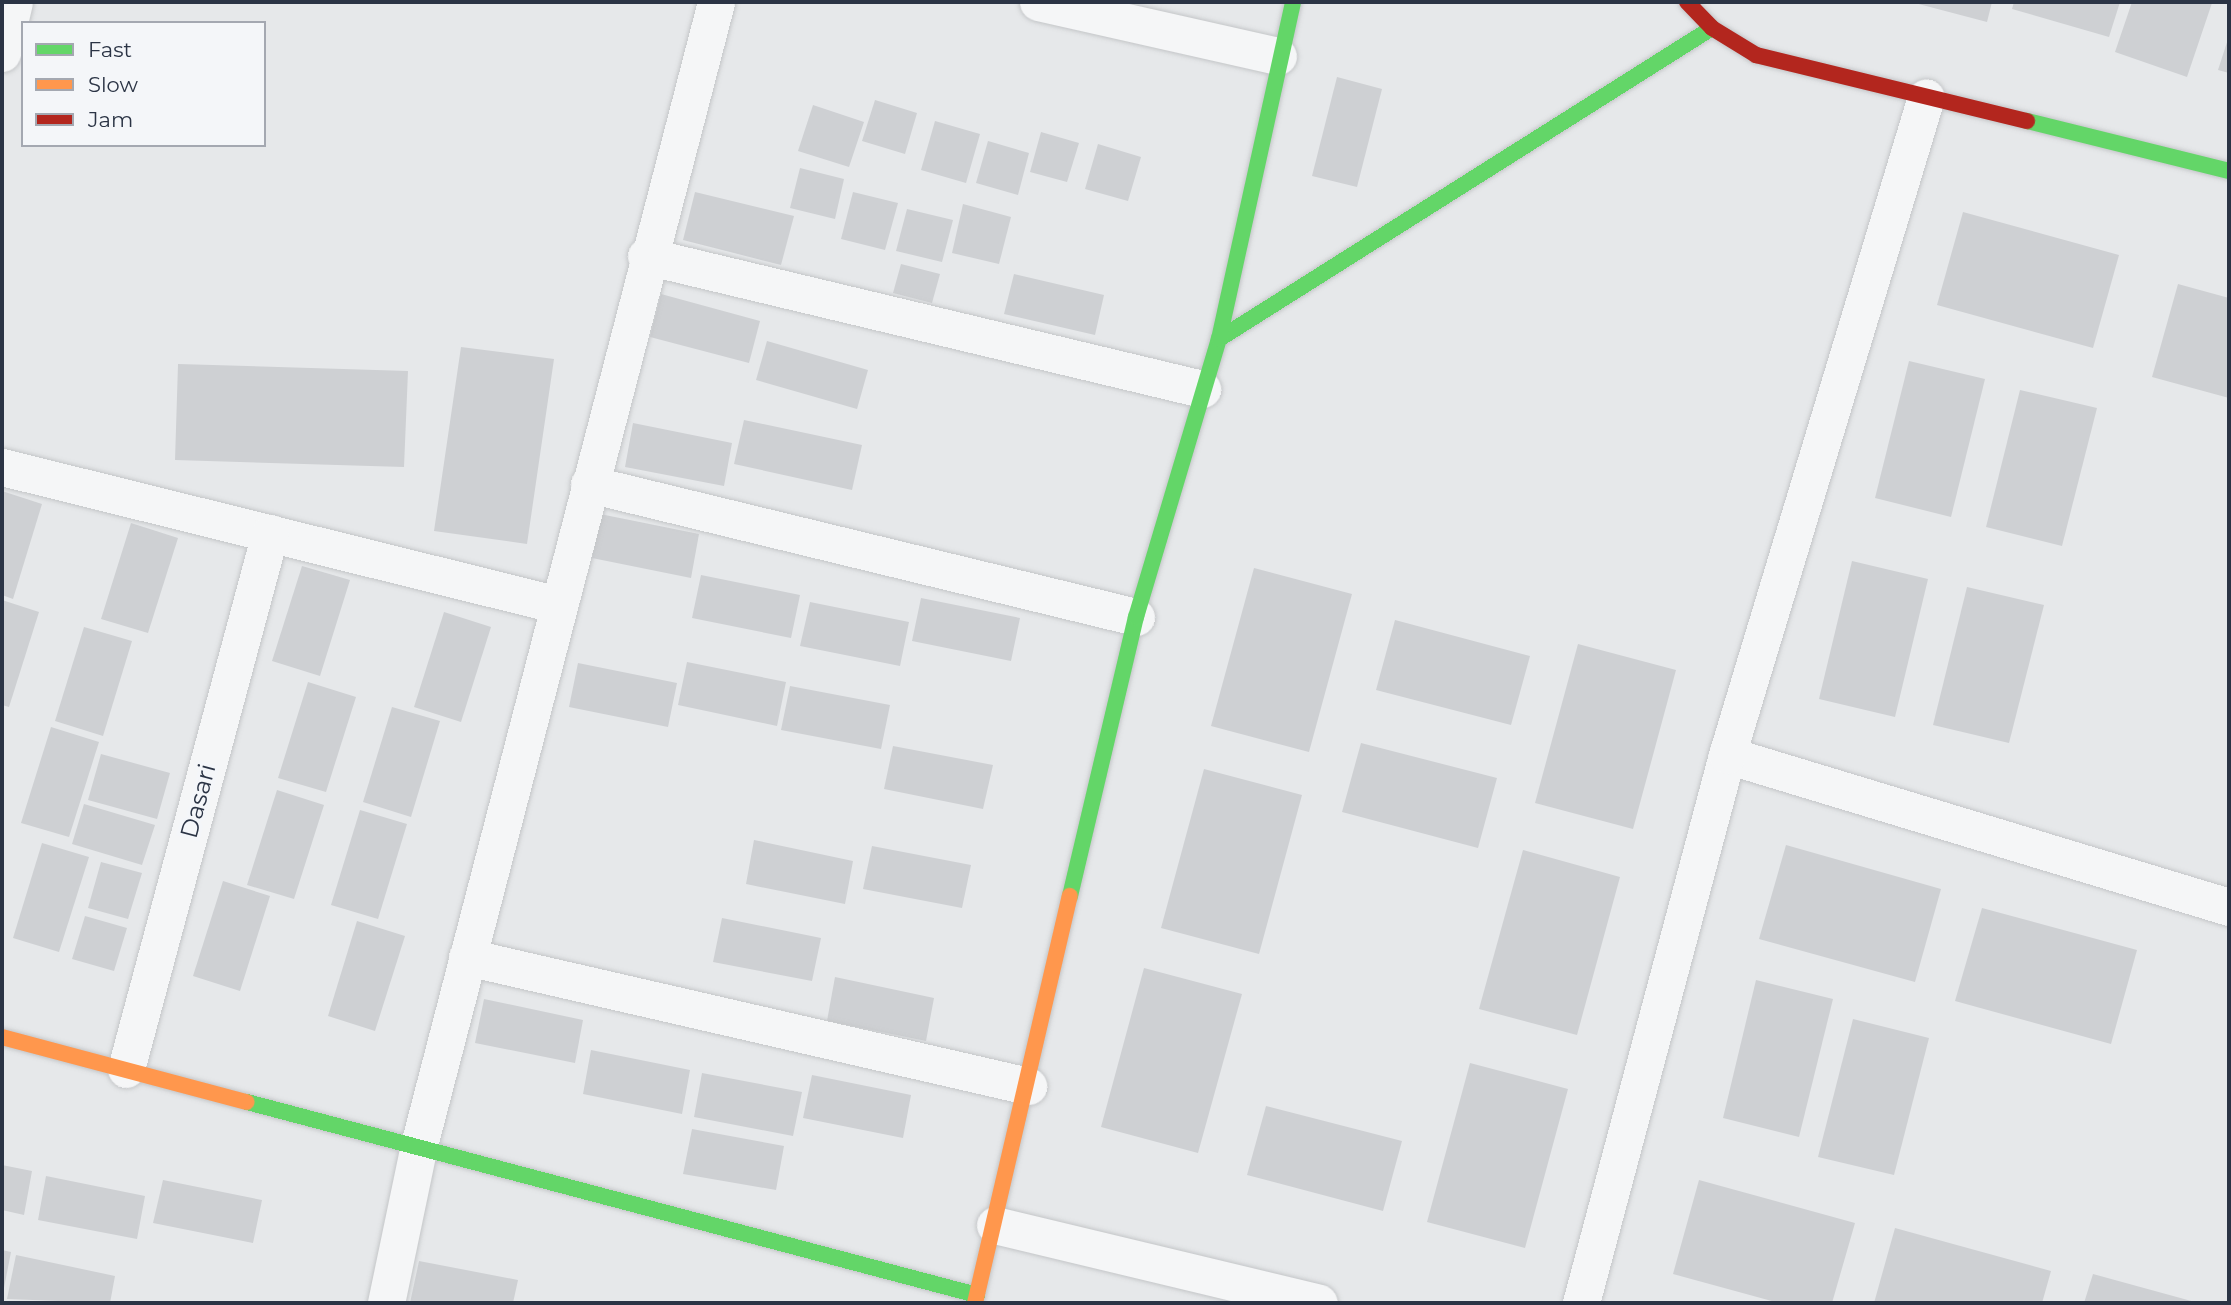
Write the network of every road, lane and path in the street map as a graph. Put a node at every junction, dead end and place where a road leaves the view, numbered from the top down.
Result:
1 (716, 2) edge
2 (1038, 2) edge
3 (1293, 2) edge
4 (1687, 2) edge
5 (1712, 28) junction
6 (1278, 56) junction
7 (1926, 97) junction
8 (2229, 171) edge
9 (646, 256) junction
10 (1219, 339) junction
11 (1202, 389) junction
12 (2, 467) edge
13 (589, 484) junction
14 (270, 533) junction
15 (559, 605) junction
16 (1136, 617) junction
17 (1727, 755) junction
18 (2229, 907) edge
19 (467, 957) junction
20 (2, 1037) edge
21 (126, 1069) junction
22 (1028, 1086) junction
23 (419, 1145) junction
24 (995, 1224) junction
25 (976, 1299) edge
26 (386, 1303) edge
27 (1319, 1303) edge
28 (1581, 1303) edge

1 - 9 street
2 - 6 street
3 - 6 street
4 - 5 street
5 - 7 street
5 - 10 street
6 - 10 street
7 - 8 street
7 - 17 street
9 - 11 street
9 - 13 street
10 - 11 street
11 - 16 street
12 - 14 street
13 - 15 street
13 - 16 street
14 - 15 street
14 - 21 street, Dasari
15 - 19 street
16 - 22 street
17 - 18 street
17 - 28 street
19 - 22 street
19 - 23 street
20 - 21 street
21 - 23 street
22 - 24 street
23 - 25 street
23 - 26 street
24 - 25 street
24 - 27 street

